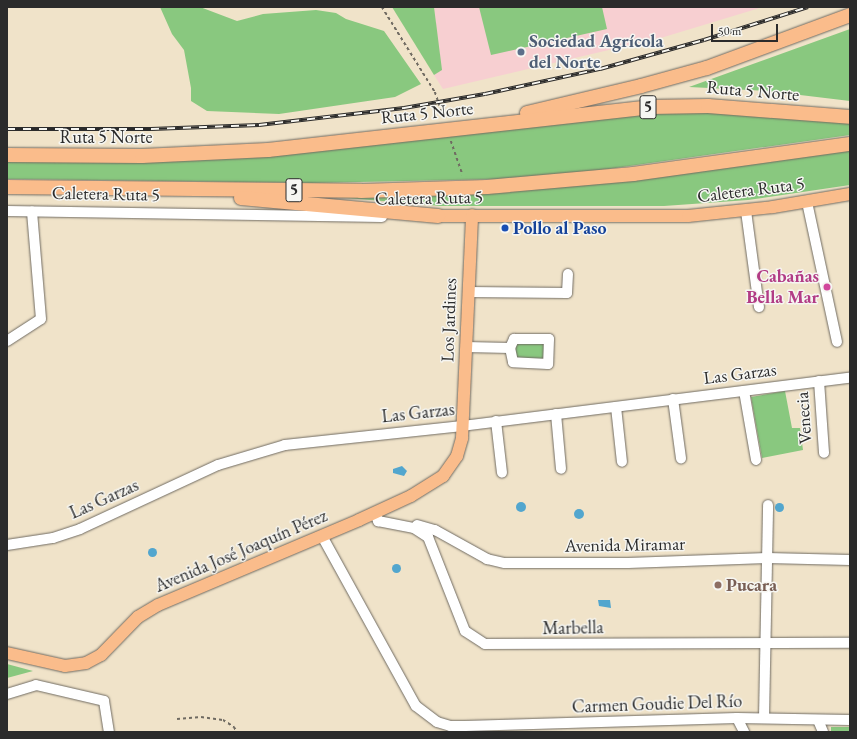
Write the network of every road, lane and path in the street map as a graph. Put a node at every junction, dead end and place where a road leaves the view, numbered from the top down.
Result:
1 (382, 7) edge
2 (850, 15) edge
3 (850, 117) edge
4 (448, 130) junction
5 (850, 144) edge
6 (7, 155) edge
7 (7, 187) edge
8 (121, 187) junction
9 (467, 188) junction
10 (850, 194) edge
11 (807, 202) junction
12 (7, 211) edge
13 (32, 211) junction
14 (746, 211) junction
15 (472, 215) junction
16 (438, 216) junction
17 (568, 274) dead end
18 (468, 292) junction
19 (760, 307) dead end
20 (7, 341) edge
21 (837, 342) dead end
22 (466, 347) junction
23 (510, 348) dead end
24 (850, 378) edge
25 (819, 381) junction
26 (744, 391) junction
27 (673, 399) junction
28 (616, 407) junction
29 (556, 414) junction
30 (496, 421) junction
31 (462, 426) junction
32 (824, 453) dead end
33 (681, 458) dead end
34 (756, 460) dead end
35 (622, 462) dead end
36 (561, 469) dead end
37 (502, 473) dead end
38 (768, 505) dead end
39 (375, 513) junction
40 (408, 526) junction
41 (322, 536) junction
42 (7, 545) edge
43 (767, 558) junction
44 (850, 560) edge
45 (766, 642) junction
46 (850, 643) edge
47 (7, 653) edge
48 (7, 694) edge
49 (737, 718) junction
50 (764, 718) junction
51 (177, 719) dead end
52 (818, 720) junction
53 (850, 720) edge
54 (529, 728) edge
55 (110, 732) edge
56 (237, 732) edge
57 (744, 732) edge
58 (823, 732) edge

1 - 4 path
2 - 4 highway
3 - 4 highway, Ruta 5 Norte / 5
4 - 6 highway, Ruta 5 Norte / 5
4 - 9 path
5 - 9 highway, 5
7 - 8 highway, 5
8 - 9 highway, 5
8 - 16 highway
10 - 11 main road, Caletera Ruta 5
11 - 14 main road, Caletera Ruta 5
11 - 21 street
12 - 13 street, Caletera Ruta 5
13 - 16 street, Caletera Ruta 5
13 - 20 street
14 - 15 main road, Caletera Ruta 5
14 - 19 street
15 - 16 main road, Caletera Ruta 5
15 - 18 main road, Los Jardines
17 - 18 street
18 - 22 main road, Los Jardines
22 - 23 street
22 - 31 main road, Los Jardines
24 - 25 street, Las Garzas
25 - 26 street, Las Garzas
25 - 32 street, Venecia
26 - 27 street, Las Garzas
26 - 34 street
27 - 28 street, Las Garzas
27 - 33 street
28 - 29 street, Las Garzas
28 - 35 street
29 - 30 street, Las Garzas
29 - 36 street
30 - 31 street, Las Garzas
30 - 37 street
31 - 39 main road, Avenida José Joaquín Pérez
31 - 42 street, Las Garzas
38 - 43 street
39 - 40 street, Marbella
39 - 41 main road, Avenida José Joaquín Pérez
40 - 43 street, Avenida Miramar
40 - 45 street, Marbella
41 - 47 main road, Avenida José Joaquín Pérez
41 - 54 street, Carmen Goudie Del Río
43 - 44 street, Avenida Miramar
43 - 45 street
45 - 46 street, Marbella
45 - 50 street
48 - 55 street
49 - 50 street, Carmen Goudie Del Río
49 - 54 street, Carmen Goudie Del Río
49 - 57 street
50 - 52 street, Carmen Goudie Del Río
51 - 56 path
52 - 53 street, Carmen Goudie Del Río
52 - 58 street

